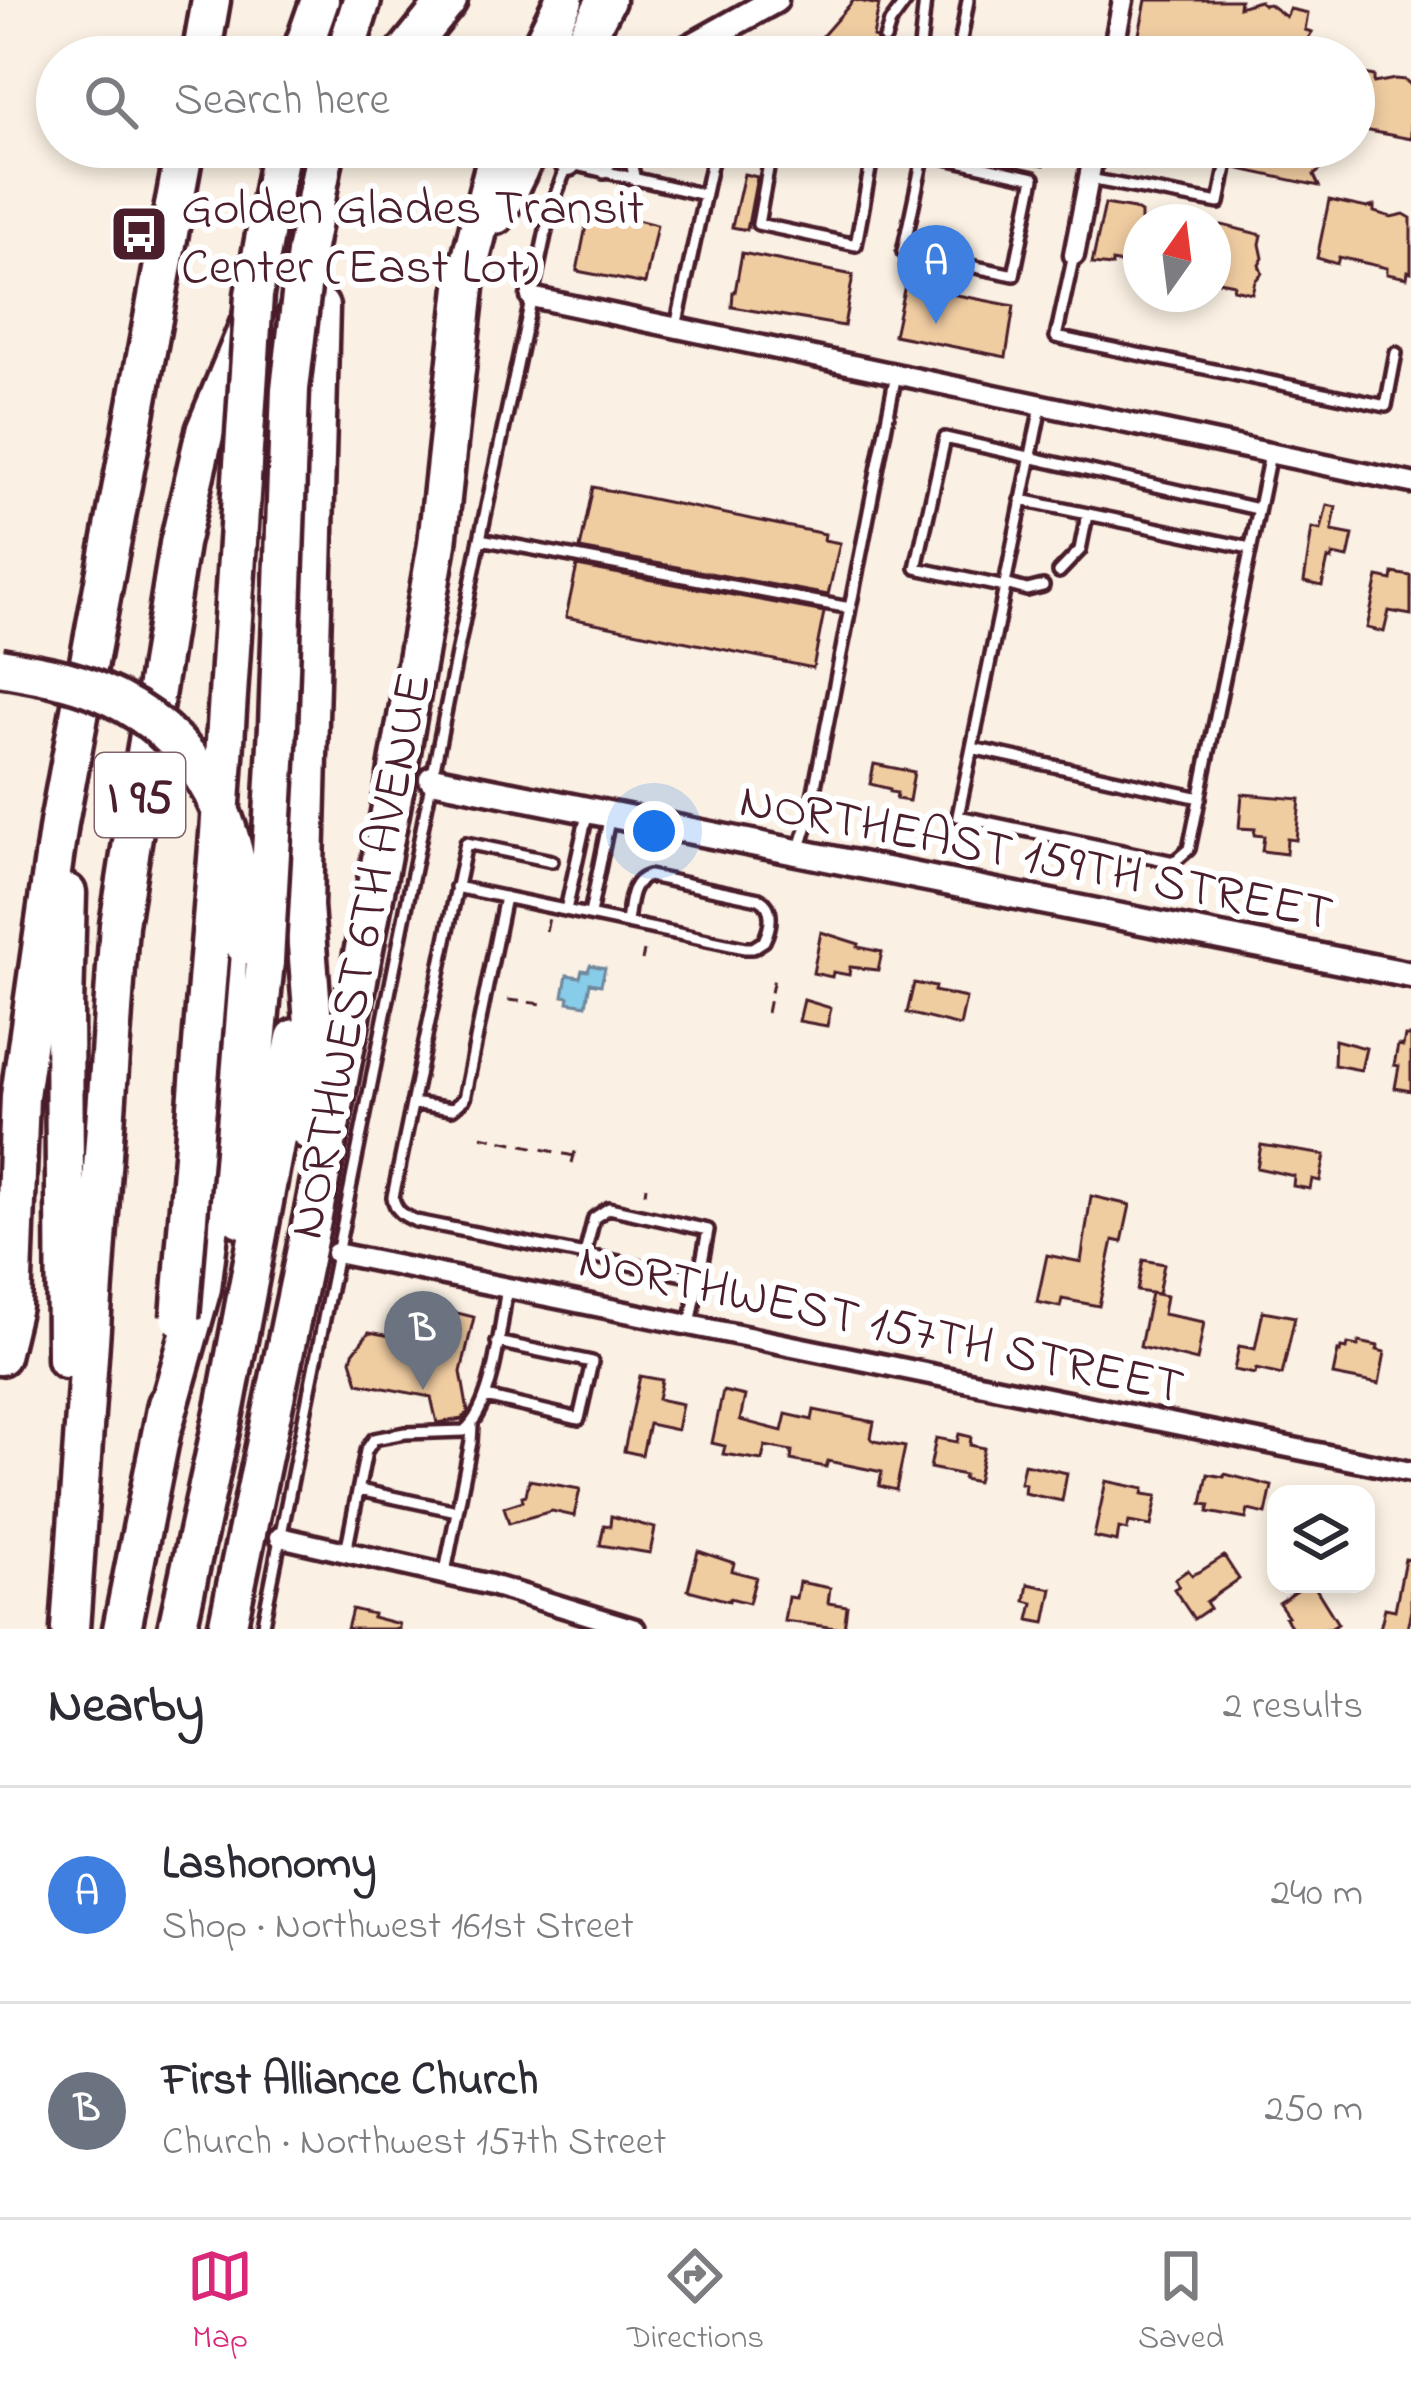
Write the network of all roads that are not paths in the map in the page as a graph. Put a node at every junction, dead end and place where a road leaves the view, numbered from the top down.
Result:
1 (211, 0) edge
2 (320, 0) edge
3 (362, 0) edge
4 (448, 0) edge
5 (564, 0) edge
6 (607, 0) edge
7 (775, 0) edge
8 (910, 0) edge
9 (968, 0) edge
10 (1123, 0) edge
11 (925, 3) edge
12 (205, 36) edge
13 (307, 36) edge
14 (321, 36) edge
15 (351, 36) edge
16 (419, 36) edge
17 (546, 36) edge
18 (587, 36) edge
19 (711, 36) edge
20 (886, 36) edge
21 (921, 36) edge
22 (962, 36) edge
23 (1116, 36) edge
24 (180, 168) edge
25 (276, 168) edge
26 (320, 168) edge
27 (323, 168) edge
28 (325, 168) edge
29 (494, 168) edge
30 (520, 168) edge
31 (566, 168) edge
32 (595, 168) edge
33 (607, 168) edge
34 (632, 168) edge
35 (711, 168) edge
36 (768, 168) edge
37 (870, 168) edge
38 (921, 168) edge
39 (990, 168) edge
40 (1091, 168) edge
41 (1226, 168) edge
42 (604, 173) junction
43 (1089, 179) junction
44 (634, 180) junction
45 (705, 195) junction
46 (1074, 255) joint
47 (466, 278) junction
48 (531, 297) junction
49 (676, 327) junction
50 (1396, 353) dead end
51 (896, 374) junction
52 (1042, 406) junction
53 (1270, 454) junction
54 (1031, 457) junction
55 (1411, 483) edge
56 (1021, 500) junction
57 (1258, 508) junction
58 (1088, 514) junction
59 (480, 539) junction
60 (1250, 548) junction
61 (1059, 572) dead end
62 (1042, 586) dead end
63 (850, 608) junction
64 (0, 667) edge
65 (0, 685) edge
66 (972, 748) junction
67 (432, 779) junction
68 (1200, 798) junction
69 (600, 811) junction
70 (59, 823) junction
71 (799, 851) junction
72 (552, 861) dead end
73 (456, 887) junction
74 (505, 897) junction
75 (566, 910) junction
76 (590, 914) junction
77 (627, 922) junction
78 (246, 960) junction
79 (307, 965) junction
80 (1411, 976) edge
81 (412, 1103) junction
82 (337, 1253) junction
83 (585, 1254) junction
84 (699, 1278) junction
85 (507, 1287) junction
86 (690, 1325) junction
87 (496, 1342) junction
88 (0, 1356) edge
89 (486, 1397) junction
90 (164, 1424) junction
91 (472, 1425) junction
92 (1411, 1472) edge
93 (80, 1475) junction
94 (359, 1490) junction
95 (457, 1511) junction
96 (262, 1540) junction
97 (346, 1552) junction
98 (444, 1575) junction
99 (71, 1620) edge
100 (122, 1629) edge
101 (173, 1629) edge
102 (226, 1629) edge
103 (262, 1629) edge
104 (635, 1629) edge

1 - 12 highway
2 - 13 highway
2 - 14 highway
3 - 15 highway
4 - 16 highway
5 - 17 highway
6 - 18 highway
7 - 19 street
8 - 11 lane
8 - 20 lane
9 - 22 lane
10 - 23 street
11 - 21 lane
24 - 70 highway
25 - 90 highway, bridge
26 - 78 highway, bridge
27 - 79 highway, bridge
28 - 93 highway, I 95
29 - 47 highway
30 - 47 highway
31 - 48 lane, NORTHWEST 6TH AVENUE
32 - 42 lane
33 - 42 lane
34 - 44 lane
35 - 45 lane
36 - 37 lane
38 - 39 lane
40 - 43 street
41 - 43 lane
42 - 44 lane
43 - 46 street
44 - 45 lane
45 - 49 lane
46 - 50 lane
47 - 96 highway
48 - 49 street
48 - 59 lane, NORTHWEST 6TH AVENUE
49 - 51 street
51 - 52 street
51 - 63 lane
52 - 53 street
52 - 54 lane
53 - 55 street
53 - 57 lane
54 - 56 lane
54 - 57 lane
54 - 66 lane
56 - 58 lane
56 - 62 lane
57 - 60 lane
58 - 60 lane
58 - 61 lane
59 - 63 lane
59 - 67 lane, NORTHWEST 6TH AVENUE
60 - 68 lane
63 - 71 lane
64 - 78 highway, bridge
65 - 78 highway, bridge
66 - 68 lane
66 - 68 lane
67 - 69 street, NORTHEAST 159TH STREET
67 - 82 lane, NORTHWEST 6TH AVENUE
69 - 71 street, NORTHEAST 159TH STREET
69 - 75 lane
69 - 76 lane
70 - 88 highway
70 - 93 highway
71 - 80 street, NORTHEAST 159TH STREET
72 - 73 lane
73 - 74 lane
73 - 81 lane
74 - 75 lane
74 - 81 lane
75 - 76 lane
76 - 77 lane
77 - 77 lane
78 - 90 highway
78 - 101 highway
79 - 96 highway
79 - 101 highway
81 - 83 lane
82 - 85 street, NORTHWEST 157TH STREET
82 - 96 lane, NORTHWEST 6TH AVENUE
83 - 84 lane
83 - 84 lane
84 - 86 lane
85 - 86 street, NORTHWEST 157TH STREET
85 - 87 lane
86 - 92 street, NORTHWEST 157TH STREET
87 - 89 lane
87 - 89 lane
89 - 91 lane
90 - 100 highway
91 - 94 lane
91 - 95 lane
93 - 99 highway, I 95
94 - 95 lane
94 - 97 lane
95 - 98 lane
96 - 97 street
96 - 102 highway
96 - 103 lane, NORTHWEST 6TH AVENUE
97 - 98 street
98 - 104 street

